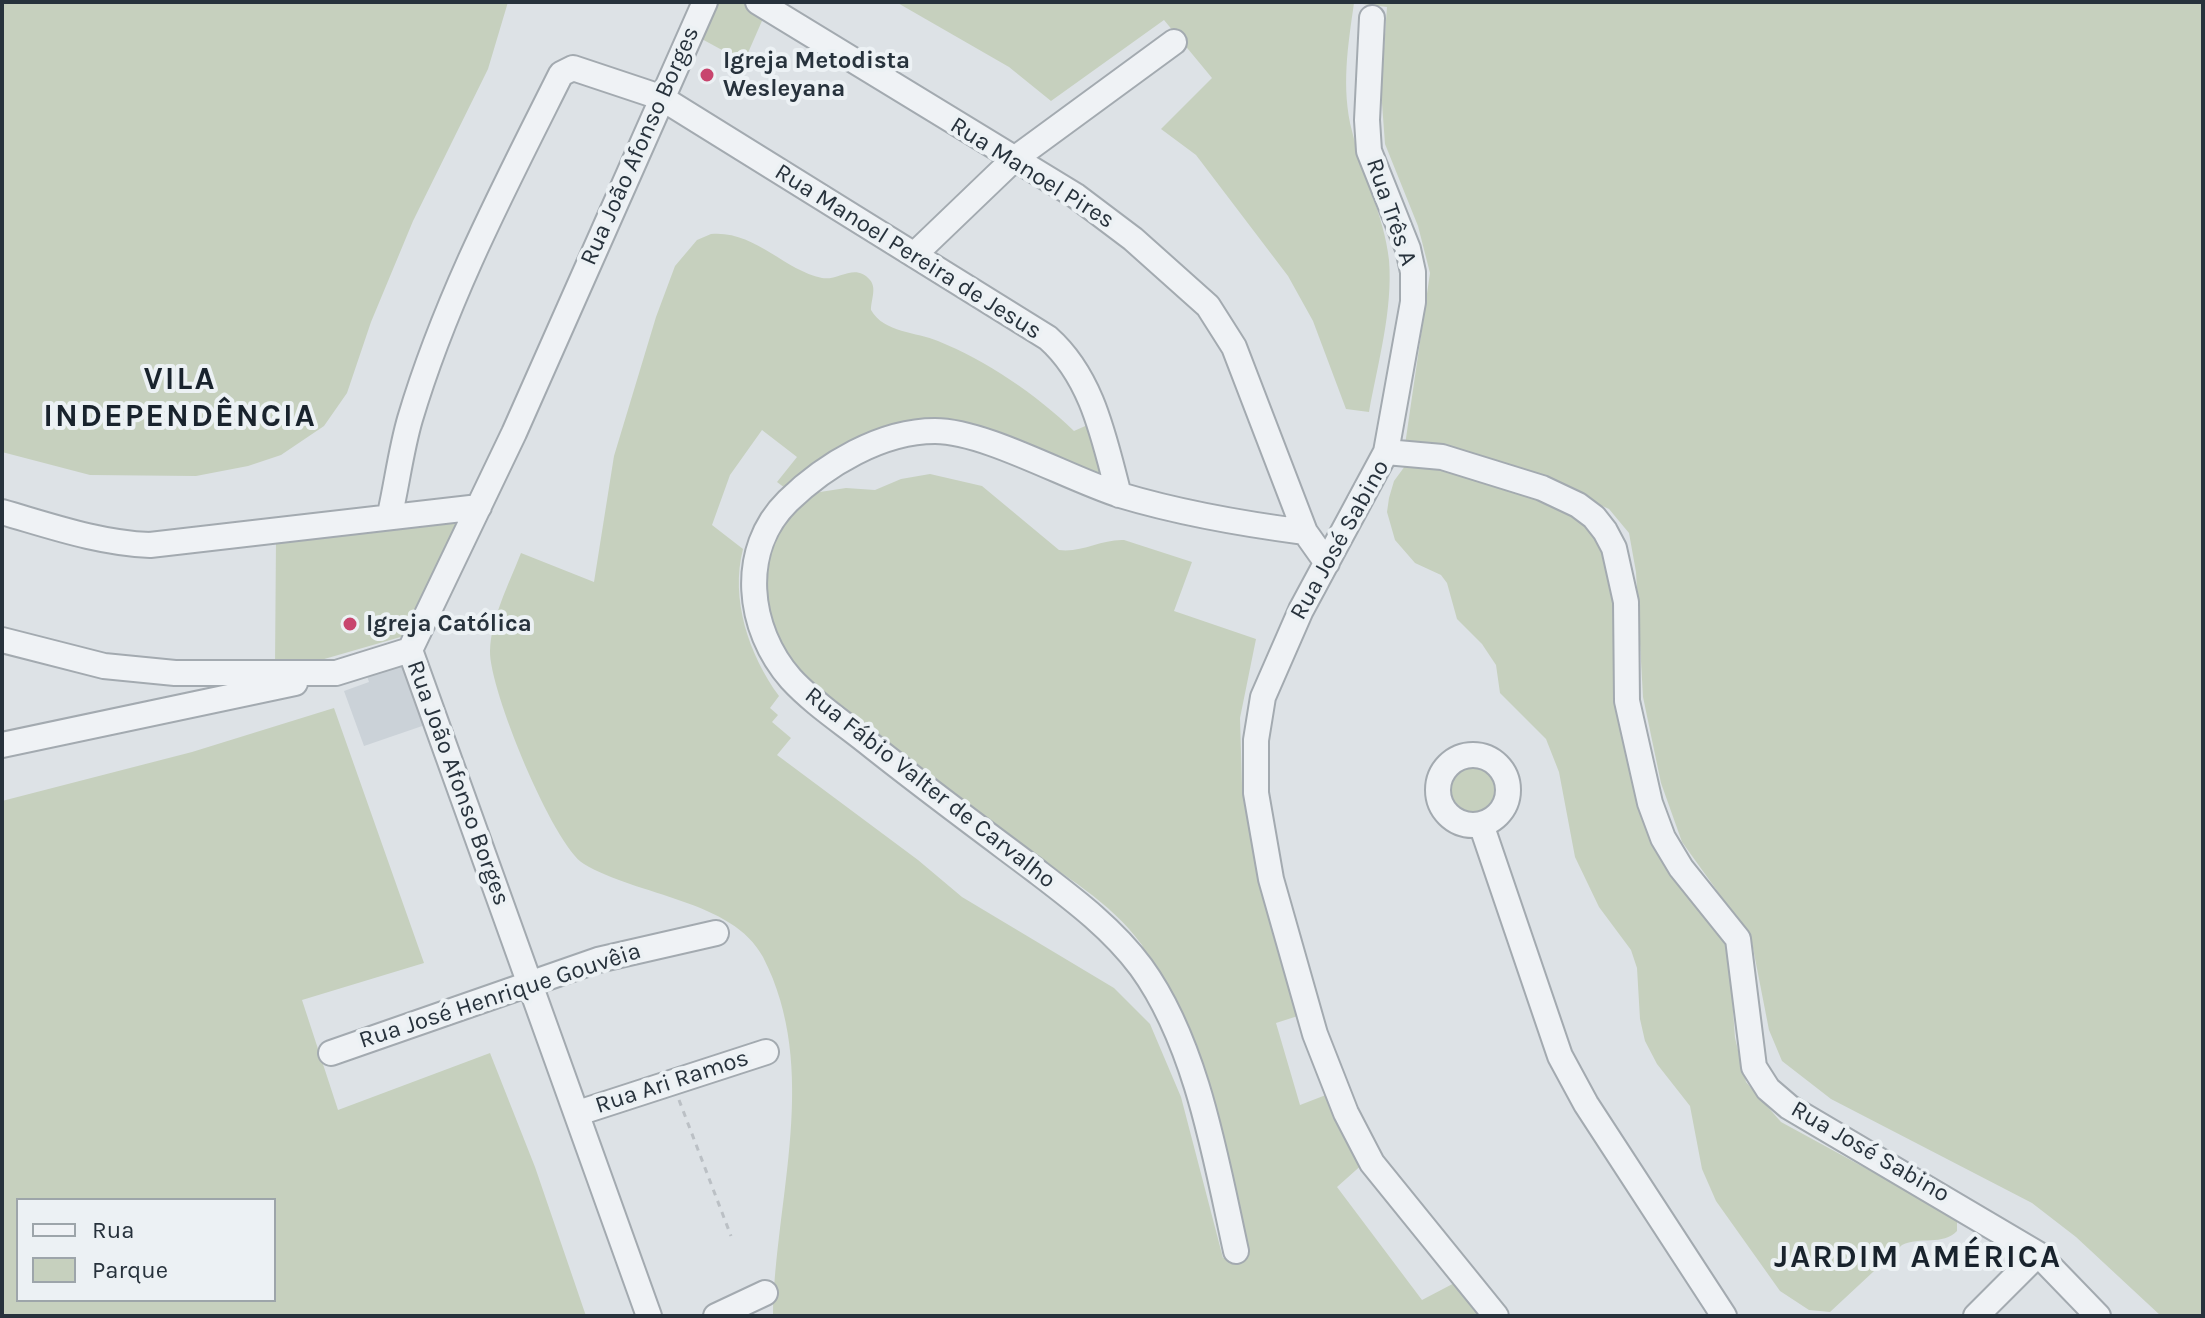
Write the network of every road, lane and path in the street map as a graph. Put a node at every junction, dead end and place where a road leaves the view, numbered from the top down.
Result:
1 (705, 2) edge
2 (758, 2) edge
3 (1372, 18) dead end
4 (1174, 42) dead end
5 (660, 97) junction
6 (1013, 160) junction
7 (915, 254) junction
8 (1386, 452) junction
9 (1119, 495) junction
10 (479, 507) junction
11 (2, 512) edge
12 (390, 514) junction
13 (1305, 532) junction
14 (1327, 563) junction
15 (2, 640) edge
16 (410, 650) junction
17 (336, 673) junction
18 (2, 745) edge
19 (1481, 824) dead end
20 (716, 933) dead end
21 (528, 982) junction
22 (766, 1052) dead end
23 (331, 1053) dead end
24 (672, 1082) junction
25 (578, 1113) junction
26 (731, 1236) dead end
27 (1236, 1251) dead end
28 (2038, 1254) junction
29 (765, 1293) dead end
30 (649, 1316) edge
31 (716, 1316) edge
32 (1496, 1316) edge
33 (1724, 1316) edge
34 (1976, 1316) edge
35 (2098, 1316) edge

1 - 5 street, Rua João Afonso Borges
2 - 6 street, Rua Manoel Pires
3 - 8 street, Rua Três A
4 - 6 street
5 - 7 street, Rua Manoel Pereira de Jesus
5 - 10 street, Rua João Afonso Borges
5 - 12 street, Rua Manoel Pereira de Jesus
6 - 7 street
6 - 13 street, Rua Manoel Pires
7 - 9 street, Rua Manoel Pereira de Jesus
8 - 14 street, Rua José Sabino
8 - 28 street, Rua José Sabino
9 - 13 street, Rua Fábio Valter de Carvalho
9 - 27 street, Rua Fábio Valter de Carvalho
10 - 12 street
10 - 16 street, Rua João Afonso Borges
11 - 12 street
13 - 14 street
14 - 32 street, Rua José Sabino
15 - 17 street
16 - 17 street
16 - 21 street, Rua João Afonso Borges
17 - 18 street
19 - 33 street
20 - 21 street, Rua José Henrique Gouvêia
21 - 23 street, Rua José Henrique Gouvêia
21 - 25 street, Rua João Afonso Borges
22 - 24 street, Rua Ari Ramos
24 - 25 street, Rua Ari Ramos
24 - 26 path
25 - 30 street, Rua João Afonso Borges
28 - 34 street
28 - 35 street, Rua José Sabino
29 - 31 street

